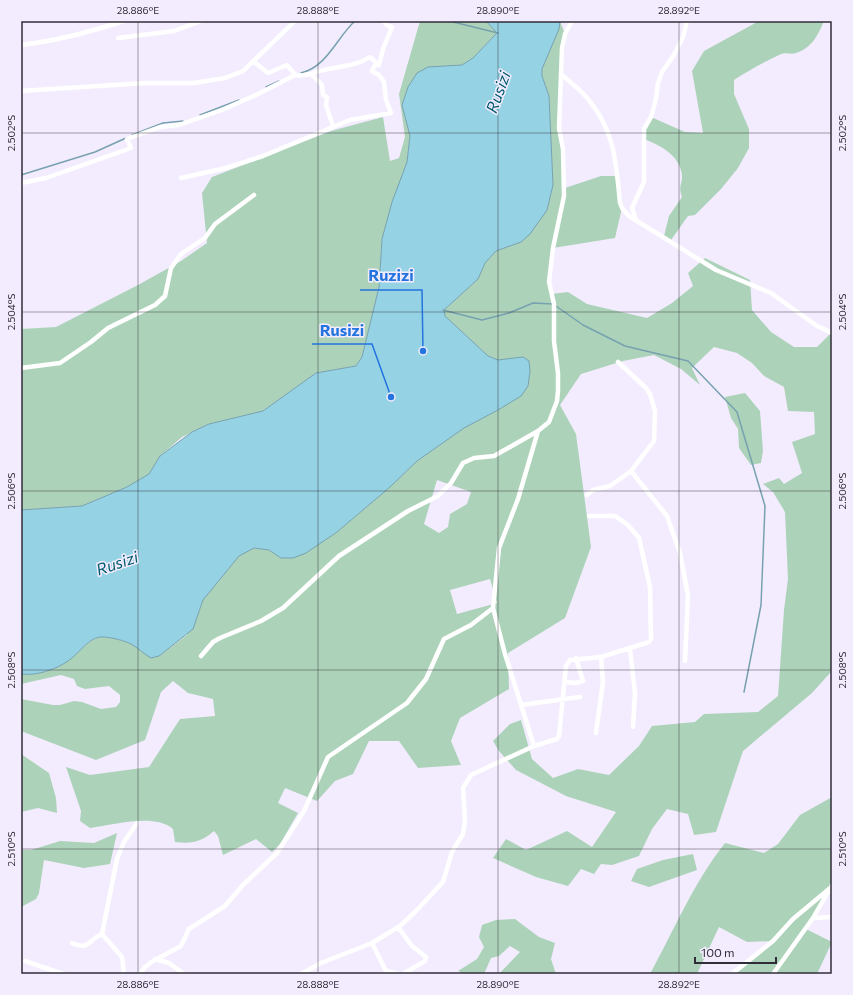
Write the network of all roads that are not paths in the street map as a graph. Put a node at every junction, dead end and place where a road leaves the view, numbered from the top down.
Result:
1 (124, 21) edge
2 (201, 21) edge
3 (295, 21) edge
4 (383, 21) edge
5 (572, 21) edge
6 (688, 21) edge
7 (118, 38) dead end
8 (21, 45) edge
9 (253, 61) junction
10 (379, 65) junction
11 (311, 74) junction
12 (561, 74) junction
13 (295, 75) junction
14 (21, 90) edge
15 (333, 126) junction
16 (181, 178) dead end
17 (21, 183) edge
18 (254, 195) dead end
19 (636, 220) junction
20 (832, 334) edge
21 (618, 362) dead end
22 (21, 368) edge
23 (538, 431) junction
24 (631, 471) junction
25 (587, 495) dead end
26 (589, 516) dead end
27 (493, 608) junction
28 (630, 649) junction
29 (201, 656) dead end
30 (601, 656) junction
31 (576, 658) junction
32 (685, 661) dead end
33 (565, 682) junction
34 (580, 697) dead end
35 (564, 698) junction
36 (521, 705) junction
37 (634, 727) dead end
38 (596, 733) dead end
39 (534, 746) junction
40 (137, 823) dead end
41 (831, 887) edge
42 (832, 917) edge
43 (813, 918) junction
44 (398, 927) junction
45 (102, 934) junction
46 (72, 942) dead end
47 (372, 943) junction
48 (155, 959) junction
49 (26, 961) dead end
50 (63, 974) edge
51 (124, 974) edge
52 (140, 974) edge
53 (184, 974) edge
54 (301, 974) edge
55 (399, 974) edge
56 (403, 974) edge
57 (732, 974) edge
58 (773, 974) edge

1 - 8 street
2 - 7 street
3 - 9 street
4 - 10 street
5 - 12 street
6 - 19 street
9 - 13 street
9 - 14 street
10 - 11 street
10 - 15 street
11 - 13 street
11 - 15 street
12 - 19 street
12 - 23 street
13 - 17 street
15 - 16 street
18 - 22 street
19 - 20 street
21 - 24 street
23 - 27 street
23 - 29 street
24 - 25 street
24 - 32 street
26 - 28 street
27 - 36 street
27 - 48 street
28 - 30 street
28 - 37 street
30 - 31 street
30 - 38 street
31 - 33 street
31 - 33 street
33 - 35 street
34 - 35 street
35 - 36 street
35 - 39 street
36 - 39 street
39 - 44 street
40 - 45 street
41 - 43 street
41 - 57 street
42 - 43 street
43 - 58 street
44 - 47 street
44 - 56 street
45 - 46 street
45 - 51 street
47 - 54 street
47 - 55 street
48 - 52 street
48 - 53 street
49 - 50 street

